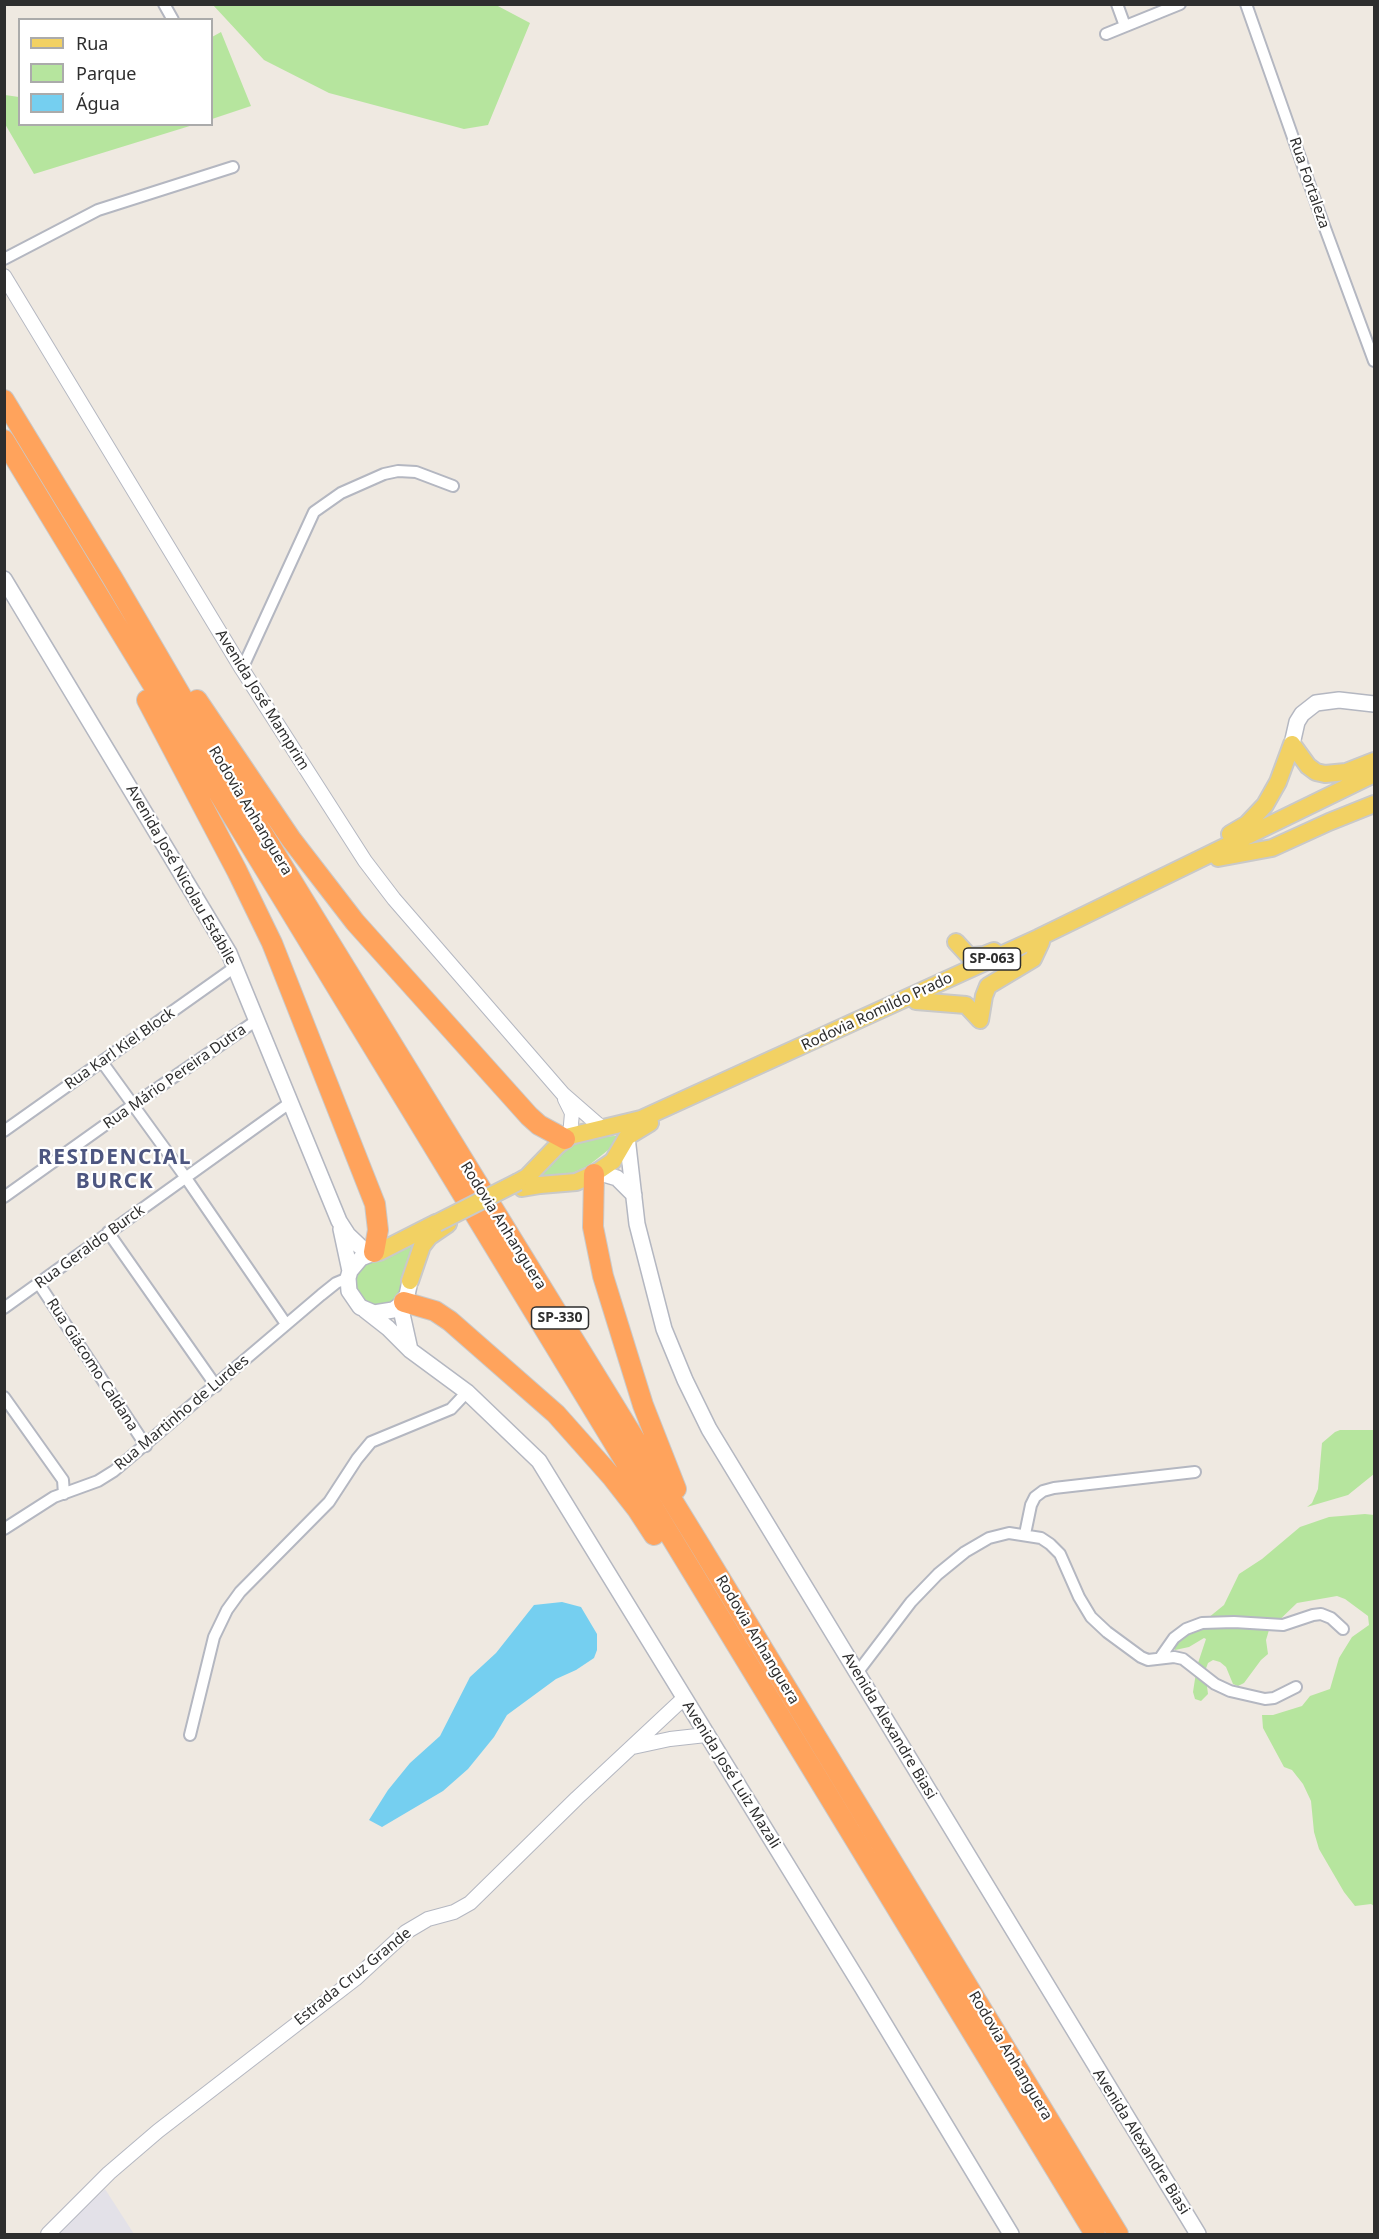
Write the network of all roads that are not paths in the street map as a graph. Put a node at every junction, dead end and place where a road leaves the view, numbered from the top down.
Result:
1 (164, 4) edge
2 (1117, 4) edge
3 (1180, 4) edge
4 (1246, 4) edge
5 (172, 18) edge
6 (1125, 26) junction
7 (1106, 34) dead end
8 (233, 167) dead end
9 (4, 259) edge
10 (4, 276) edge
11 (1374, 361) edge
12 (4, 400) edge
13 (6, 443) edge
14 (453, 486) dead end
15 (4, 579) edge
16 (113, 579) junction
17 (92, 587) junction
18 (242, 669) junction
19 (1374, 704) edge
20 (1292, 744) junction
21 (1374, 761) edge
22 (1374, 774) edge
23 (1374, 781) edge
24 (1374, 804) edge
25 (1218, 858) junction
26 (1173, 872) junction
27 (1039, 940) junction
28 (235, 967) junction
29 (915, 998) junction
30 (257, 1020) junction
31 (102, 1062) junction
32 (563, 1094) junction
33 (291, 1102) junction
34 (133, 1105) junction
35 (602, 1128) junction
36 (4, 1131) edge
37 (627, 1137) junction
38 (567, 1138) junction
39 (596, 1173) junction
40 (186, 1178) junction
41 (520, 1185) junction
42 (634, 1195) junction
43 (4, 1197) edge
44 (339, 1221) junction
45 (443, 1223) junction
46 (108, 1233) junction
47 (374, 1253) junction
48 (349, 1274) junction
49 (410, 1281) joint
50 (39, 1284) junction
51 (402, 1303) junction
52 (4, 1308) edge
53 (365, 1310) junction
54 (286, 1324) junction
55 (410, 1350) junction
56 (216, 1386) junction
57 (467, 1392) junction
58 (4, 1397) edge
59 (146, 1446) junction
60 (1195, 1472) dead end
61 (64, 1494) junction
62 (4, 1529) edge
63 (1025, 1534) junction
64 (700, 1547) junction
65 (1343, 1629) dead end
66 (1160, 1658) junction
67 (857, 1673) junction
68 (1296, 1687) dead end
69 (684, 1698) junction
70 (190, 1735) dead end
71 (706, 1735) junction
72 (631, 1748) junction
73 (829, 1798) junction
74 (48, 2235) edge
75 (1011, 2235) edge
76 (1095, 2235) edge
77 (1118, 2235) edge
78 (1198, 2235) edge

1 - 5 street
2 - 6 street
3 - 6 street
4 - 11 street, Rua Fortaleza
6 - 7 street
8 - 9 street
10 - 18 street, Avenida José Mamprim
12 - 16 highway, Rodovia Anhanguera / SP-330
13 - 17 highway, Rodovia Anhanguera / SP-330
14 - 18 street
15 - 28 main road, Avenida José Nicolau Estábile
16 - 38 highway
16 - 64 highway, Rodovia Anhanguera / SP-330
17 - 47 highway
17 - 73 highway, Rodovia Anhanguera / SP-330
18 - 32 street, Avenida José Mamprim
19 - 20 main road
20 - 21 main road
20 - 26 main road
22 - 26 main road, Rodovia Romildo Prado / SP-063
23 - 25 main road, Rodovia Romildo Prado / SP-063
24 - 25 main road
25 - 27 main road, Rodovia Romildo Prado / SP-063
26 - 27 main road, Rodovia Romildo Prado / SP-063
27 - 29 main road, Rodovia Romildo Prado / SP-063
27 - 29 main road
27 - 29 main road
28 - 30 main road, Avenida José Nicolau Estábile
28 - 31 street, Rua Karl Kiel Block
29 - 35 main road, Rodovia Romildo Prado / SP-063
29 - 37 main road, Rodovia Romildo Prado / SP-063
30 - 33 main road, Avenida José Nicolau Estábile
30 - 34 street, Rua Mário Pereira Dutra
31 - 34 street
31 - 36 street, Rua Karl Kiel Block
32 - 35 street, Avenida José Mamprim
32 - 38 street, Avenida José Mamprim
33 - 40 street, Rua Geraldo Burck
33 - 44 main road, Avenida José Nicolau Estábile
34 - 40 street
34 - 43 street, Rua Mário Pereira Dutra
35 - 38 main road, SP-063
37 - 39 main road, SP-063
37 - 42 main road, Avenida Alexandre Biasi
38 - 41 main road, SP-063
39 - 41 main road, SP-063
39 - 42 main road
39 - 64 highway
40 - 46 street, Rua Geraldo Burck
40 - 54 street
41 - 45 main road, SP-063
42 - 67 main road, Avenida Alexandre Biasi
44 - 47 main road, Avenida José Nicolau Estábile
44 - 48 main road, Avenida José Nicolau Estábile
45 - 47 main road, SP-063
45 - 49 main road, SP-063
46 - 50 street, Rua Geraldo Burck
46 - 56 street
47 - 48 main road
48 - 53 main road, Avenida José Nicolau Estábile
48 - 54 street, Rua Martinho de Lurdes
49 - 51 main road
50 - 52 street, Rua Geraldo Burck
50 - 59 street, Rua Giácomo Caldana
51 - 53 main road
51 - 55 main road
51 - 73 highway
53 - 55 main road, Avenida José Luiz Mazali
54 - 56 street, Rua Martinho de Lurdes
55 - 57 main road, Avenida José Luiz Mazali
56 - 59 street, Rua Martinho de Lurdes
57 - 69 main road, Avenida José Luiz Mazali
57 - 70 street
58 - 61 street
59 - 61 street, Rua Martinho de Lurdes
60 - 63 street
61 - 62 street, Rua Martinho de Lurdes
63 - 66 street
63 - 67 street
64 - 77 highway, Rodovia Anhanguera / SP-330
65 - 66 street
66 - 68 street
67 - 78 main road, Avenida Alexandre Biasi
69 - 71 main road, Avenida José Luiz Mazali
69 - 72 street, Estrada Cruz Grande
71 - 72 street
71 - 75 main road, Avenida José Luiz Mazali
72 - 74 street, Estrada Cruz Grande
73 - 76 highway, Rodovia Anhanguera / SP-330

